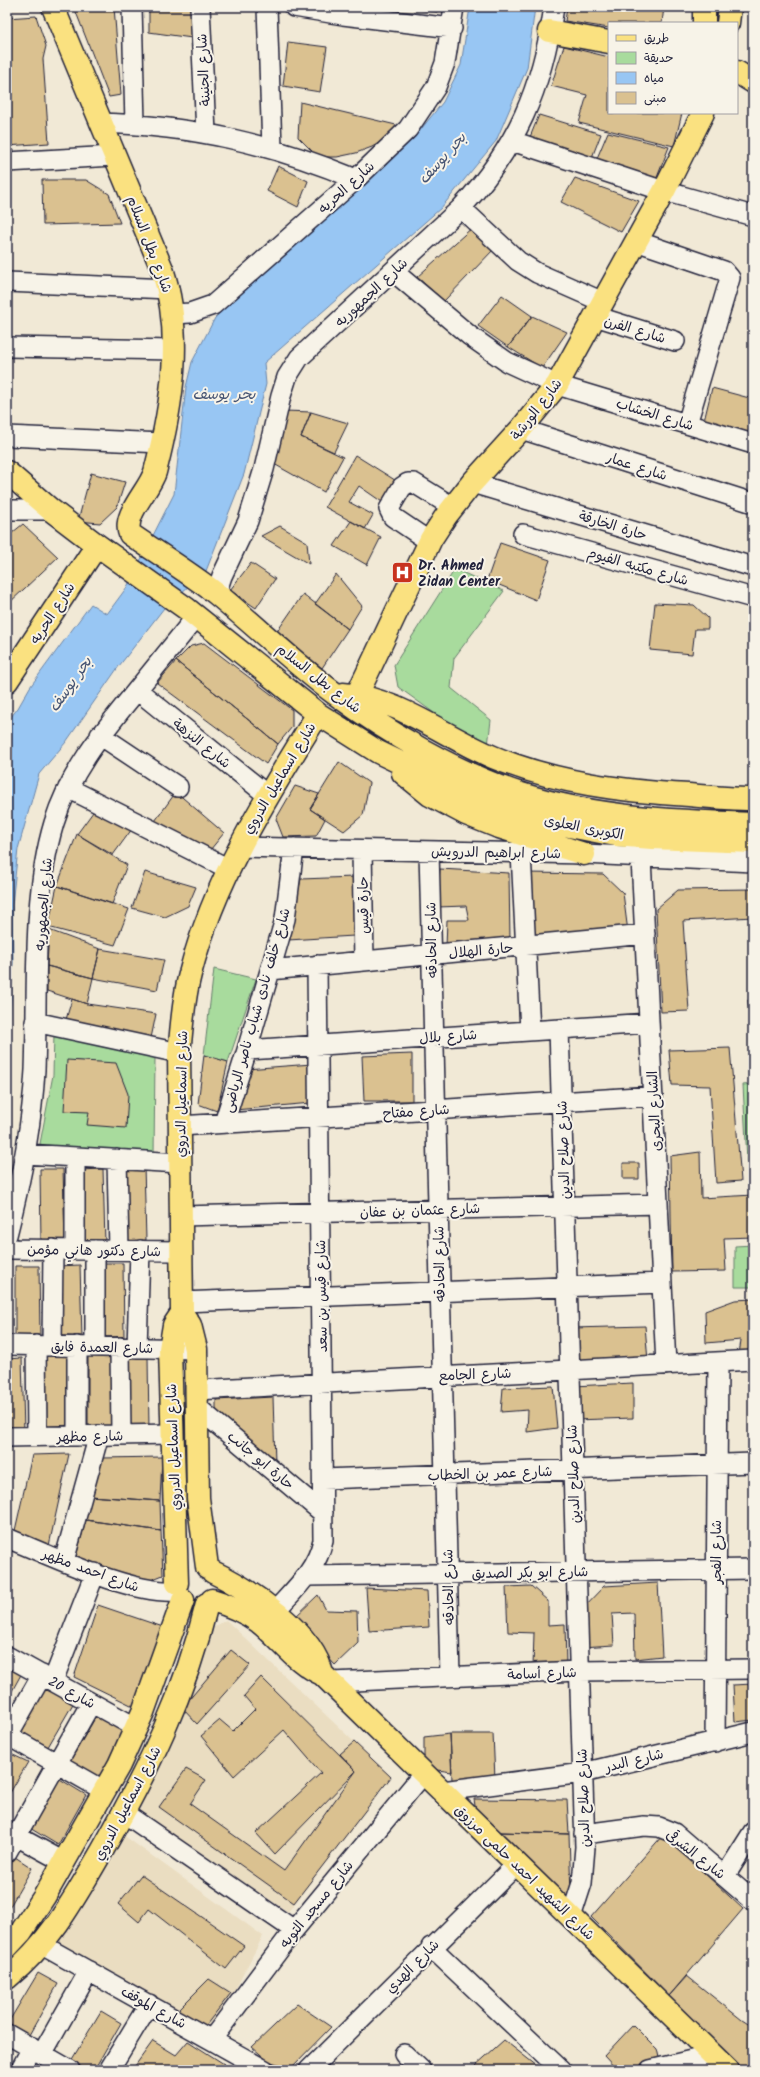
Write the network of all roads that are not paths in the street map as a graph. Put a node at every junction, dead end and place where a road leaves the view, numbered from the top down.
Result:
1 (53, 7) edge
2 (132, 7) edge
3 (200, 7) edge
4 (267, 7) edge
5 (294, 7) edge
6 (454, 7) edge
7 (554, 7) edge
8 (704, 7) edge
9 (730, 7) edge
10 (704, 22) edge
11 (728, 22) edge
12 (452, 28) junction
13 (550, 31) junction
14 (608, 42) edge
15 (738, 73) edge
16 (753, 82) edge
17 (702, 114) edge
18 (100, 122) junction
19 (136, 124) junction
20 (206, 133) junction
21 (512, 142) junction
22 (272, 148) junction
23 (114, 156) junction
24 (7, 162) edge
25 (356, 179) junction
26 (664, 191) junction
27 (461, 208) junction
28 (753, 216) edge
29 (636, 241) junction
30 (394, 272) junction
31 (7, 282) edge
32 (169, 289) junction
33 (599, 309) junction
34 (174, 314) junction
35 (675, 341) dead end
36 (7, 346) edge
37 (174, 350) junction
38 (557, 385) junction
39 (687, 424) junction
40 (521, 429) junction
41 (7, 436) edge
42 (162, 443) junction
43 (753, 444) edge
44 (7, 472) edge
45 (472, 483) junction
46 (753, 503) edge
47 (453, 507) junction
48 (7, 510) edge
49 (51, 510) junction
50 (523, 534) dead end
51 (430, 542) junction
52 (97, 545) junction
53 (753, 568) edge
54 (210, 589) junction
55 (753, 598) edge
56 (192, 613) junction
57 (7, 681) edge
58 (137, 690) junction
59 (334, 693) junction
60 (357, 695) junction
61 (318, 714) junction
62 (100, 735) junction
63 (378, 752) junction
64 (442, 760) joint
65 (424, 774) joint
66 (178, 787) dead end
67 (68, 788) junction
68 (267, 795) junction
69 (753, 799) edge
70 (753, 824) edge
71 (753, 842) edge
72 (239, 847) junction
73 (294, 848) junction
74 (362, 850) junction
75 (429, 851) junction
76 (521, 853) junction
77 (584, 854) junction
78 (642, 858) junction
79 (753, 862) edge
80 (229, 869) junction
81 (645, 934) junction
82 (526, 946) junction
83 (431, 955) junction
84 (364, 961) junction
85 (318, 965) junction
86 (270, 970) junction
87 (35, 1022) junction
88 (649, 1023) junction
89 (559, 1029) junction
90 (530, 1031) junction
91 (433, 1037) junction
92 (318, 1045) junction
93 (247, 1050) junction
94 (179, 1053) junction
95 (653, 1096) junction
96 (562, 1102) junction
97 (435, 1110) junction
98 (319, 1117) junction
99 (224, 1124) junction
100 (180, 1126) junction
101 (25, 1154) junction
102 (75, 1157) junction
103 (117, 1159) junction
104 (180, 1163) junction
105 (658, 1204) junction
106 (565, 1206) junction
107 (438, 1210) junction
108 (320, 1213) junction
109 (181, 1216) junction
110 (7, 1235) edge
111 (7, 1249) edge
112 (52, 1249) junction
113 (75, 1250) junction
114 (95, 1250) junction
115 (118, 1250) junction
116 (140, 1250) junction
117 (181, 1251) junction
118 (662, 1283) junction
119 (567, 1287) junction
120 (440, 1293) junction
121 (320, 1298) junction
122 (182, 1307) junction
123 (7, 1345) edge
124 (44, 1346) junction
125 (86, 1347) junction
126 (129, 1348) junction
127 (170, 1348) junction
128 (196, 1349) junction
129 (753, 1360) edge
130 (718, 1362) junction
131 (666, 1364) junction
132 (570, 1370) junction
133 (442, 1375) junction
134 (322, 1383) junction
135 (198, 1399) junction
136 (173, 1434) junction
137 (121, 1435) junction
138 (37, 1436) junction
139 (77, 1436) junction
140 (99, 1436) junction
141 (7, 1437) edge
142 (753, 1463) edge
143 (717, 1464) junction
144 (573, 1470) junction
145 (445, 1475) junction
146 (323, 1479) junction
147 (324, 1513) junction
148 (7, 1538) edge
149 (64, 1560) junction
150 (210, 1570) junction
151 (716, 1570) junction
152 (753, 1570) edge
153 (576, 1572) junction
154 (95, 1573) junction
155 (447, 1574) junction
156 (308, 1576) junction
157 (179, 1591) junction
158 (209, 1602) junction
159 (275, 1611) junction
160 (7, 1656) edge
161 (753, 1669) edge
162 (715, 1670) junction
163 (579, 1671) junction
164 (450, 1676) junction
165 (48, 1678) junction
166 (327, 1678) junction
167 (91, 1703) junction
168 (137, 1728) junction
169 (753, 1732) edge
170 (7, 1736) edge
171 (715, 1742) junction
172 (57, 1764) junction
173 (424, 1772) junction
174 (583, 1773) junction
175 (105, 1791) junction
176 (442, 1791) junction
177 (124, 1813) junction
178 (753, 1832) edge
179 (584, 1834) junction
180 (10, 1839) edge
181 (64, 1862) junction
182 (516, 1864) junction
183 (725, 1876) junction
184 (753, 1901) edge
185 (571, 1917) junction
186 (294, 1930) junction
187 (11, 1934) edge
188 (42, 1945) junction
189 (431, 1947) junction
190 (89, 1971) junction
191 (7, 1978) edge
192 (149, 2004) junction
193 (7, 2034) edge
194 (212, 2039) junction
195 (37, 2051) junction
196 (404, 2054) dead end
197 (235, 2062) edge
198 (721, 2063) edge
199 (20, 2070) edge
200 (69, 2070) edge
201 (109, 2070) edge
202 (265, 2070) edge
203 (309, 2070) edge
204 (420, 2070) edge
205 (561, 2070) edge
206 (650, 2070) edge

1 - 18 main road, شارع بطل السلام
2 - 19 street
3 - 20 street, شارع الجنينة
4 - 22 street
5 - 12 street
6 - 12 street, شارع الحريه
7 - 13 street, شارع الجمهوريه
8 - 10 main road
9 - 11 main road
12 - 25 street, شارع الحريه
13 - 14 main road
13 - 21 street, شارع الجمهوريه
15 - 16 main road
17 - 26 main road, شارع الورشة
18 - 19 street
18 - 23 main road, شارع بطل السلام
19 - 20 street
20 - 22 street
21 - 26 street
21 - 27 street, شارع الجمهوريه
22 - 25 street
23 - 24 street
23 - 32 main road, شارع بطل السلام
25 - 34 street, شارع الحريه
26 - 28 street
26 - 29 main road, شارع الورشة
27 - 30 street, شارع الجمهوريه
27 - 33 street, شارع الفرن
29 - 33 main road, شارع الورشة
29 - 39 street
30 - 38 street, شارع الخشاب
30 - 54 street, شارع الجمهوريه
31 - 32 street
32 - 34 main road, شارع بطل السلام
33 - 35 street, شارع الفرن
33 - 38 main road, شارع الورشة
34 - 37 main road, شارع بطل السلام
36 - 37 street
37 - 42 main road, شارع بطل السلام
38 - 39 street, شارع الخشاب
38 - 40 main road, شارع الورشة
39 - 43 street, شارع الخشاب
40 - 45 main road, شارع الورشة
40 - 46 street, شارع عمار
41 - 42 street
42 - 54 main road, شارع بطل السلام
44 - 49 main road
45 - 47 main road, شارع الورشة
45 - 53 street, حارة الخارقة
47 - 51 main road, شارع الورشة
47 - 51 street
48 - 49 street
49 - 52 main road
50 - 55 street, شارع مكتبه الفيوم
51 - 60 main road, شارع الورشة
52 - 56 main road, شارع بطل السلام
52 - 57 main road, شارع الحريه
54 - 59 main road, شارع بطل السلام
56 - 58 street, شارع الجمهوريه
56 - 61 main road, شارع بطل السلام
58 - 62 street, شارع الجمهوريه
58 - 68 street, شارع النزهة
59 - 60 main road
59 - 64 main road, شارع بطل السلام
60 - 69 main road
61 - 63 main road, شارع بطل السلام
61 - 68 main road, شارع اسماعيل الدروي
62 - 66 street
62 - 67 street, شارع الجمهوريه
63 - 65 main road, شارع بطل السلام
63 - 77 main road
64 - 70 main road, الكوبرى العلوى
65 - 71 main road, الكوبرى العلوى
67 - 80 street
67 - 87 street, شارع الجمهوريه
68 - 72 main road, شارع اسماعيل الدروي
72 - 73 street, شارع ابراهيم الدرويش
72 - 80 main road, شارع اسماعيل الدروي
73 - 74 street, شارع ابراهيم الدرويش
73 - 86 street, شارع خلف نادى شباب ناصر الرياضى
74 - 75 street, شارع ابراهيم الدرويش
74 - 84 street, حارة قيس
75 - 76 street, شارع ابراهيم الدرويش
75 - 83 street, شارع الحادقه
76 - 77 street, شارع ابراهيم الدرويش
76 - 82 street
77 - 78 street, شارع ابراهيم الدرويش
78 - 79 street, شارع ابراهيم الدرويش
78 - 81 street, الشارع البحرى
80 - 94 main road, شارع اسماعيل الدروي
81 - 82 street, حارة الهلال
81 - 88 street, الشارع البحرى
82 - 83 street, حارة الهلال
82 - 90 street
83 - 84 street, حارة الهلال
83 - 91 street, شارع الحادقه
84 - 85 street, حارة الهلال
85 - 86 street, حارة الهلال
85 - 92 street, شارع قيس بن سعد
86 - 93 street, شارع خلف نادى شباب ناصر الرياضى
87 - 94 street
87 - 101 street, شارع الجمهوريه
88 - 89 street, شارع بلال
88 - 95 street, الشارع البحرى
89 - 90 street, شارع بلال
89 - 96 street, شارع صلاح الدين
90 - 91 street, شارع بلال
91 - 92 street, شارع بلال
91 - 97 street, شارع الحادقه
92 - 93 street, شارع بلال
92 - 98 street, شارع قيس بن سعد
93 - 99 street, شارع خلف نادى شباب ناصر الرياضى
94 - 100 main road, شارع اسماعيل الدروي
95 - 96 street, شارع مفتاح
95 - 105 street, الشارع البحرى
96 - 97 street, شارع مفتاح
96 - 106 street, شارع صلاح الدين
97 - 98 street, شارع مفتاح
97 - 107 street, شارع الحادقه
98 - 99 street, شارع مفتاح
98 - 108 street, شارع قيس بن سعد
99 - 100 street, شارع مفتاح
100 - 104 main road, شارع اسماعيل الدروي
101 - 102 street
101 - 110 street, شارع الجمهوريه
102 - 103 street
102 - 113 street
103 - 104 street
103 - 115 street
104 - 109 main road, شارع اسماعيل الدروي
105 - 106 street, شارع عثمان بن عفان
105 - 118 street, الشارع البحرى
106 - 107 street, شارع عثمان بن عفان
106 - 119 street, شارع صلاح الدين
107 - 108 street, شارع عثمان بن عفان
107 - 120 street, شارع الحادقه
108 - 109 street, شارع عثمان بن عفان
108 - 121 street, شارع قيس بن سعد
109 - 117 main road, شارع اسماعيل الدروي
111 - 112 street, شارع دكتور هاني مؤمن
112 - 113 street, شارع دكتور هاني مؤمن
112 - 124 street
113 - 114 street, شارع دكتور هاني مؤمن
114 - 115 street, شارع دكتور هاني مؤمن
114 - 125 street
115 - 116 street, شارع دكتور هاني مؤمن
116 - 117 street, شارع دكتور هاني مؤمن
116 - 126 street
117 - 122 main road, شارع اسماعيل الدروي
118 - 119 street
118 - 131 street, الشارع البحرى
119 - 120 street
119 - 132 street, شارع صلاح الدين
120 - 121 street
120 - 133 street, شارع الحادقه
121 - 122 street
121 - 134 street, شارع قيس بن سعد
122 - 127 main road, شارع اسماعيل الدروي
122 - 128 main road, شارع اسماعيل الدروي
123 - 124 street, شارع العمدة فايق
124 - 125 street, شارع العمدة فايق
124 - 138 street
125 - 126 street, شارع العمدة فايق
125 - 139 street
126 - 127 street, شارع العمدة فايق
126 - 137 street
127 - 128 street, شارع العمدة فايق
127 - 136 main road, شارع اسماعيل الدروي
128 - 135 main road, شارع اسماعيل الدروي
129 - 130 street, شارع الجامع
130 - 131 street, شارع الجامع
130 - 143 street, شارع الفجر
131 - 132 street, شارع الجامع
132 - 133 street, شارع الجامع
132 - 144 street, شارع صلاح الدين
133 - 134 street, شارع الجامع
133 - 145 street, شارع الحادقه
134 - 135 street, شارع الجامع
134 - 146 street, شارع قيس بن سعد
135 - 147 street, حارة ابو جانب
135 - 150 main road, شارع اسماعيل الدروي
136 - 137 street, شارع مظهر
136 - 157 main road, شارع اسماعيل الدروي
137 - 140 street, شارع مظهر
138 - 139 street, شارع مظهر
138 - 141 street, شارع مظهر
139 - 140 street, شارع مظهر
140 - 149 street
142 - 143 street, شارع عمر بن الخطاب
143 - 144 street, شارع عمر بن الخطاب
143 - 151 street, شارع الفجر
144 - 145 street, شارع عمر بن الخطاب
144 - 153 street, شارع صلاح الدين
145 - 146 street, شارع عمر بن الخطاب
145 - 155 street, شارع الحادقه
146 - 147 street, شارع قيس بن سعد
147 - 156 street, شارع قيس بن سعد
148 - 149 street, شارع احمد مظهر
149 - 154 street, شارع احمد مظهر
150 - 157 main road
150 - 158 main road
150 - 159 main road, شارع الشهيد احمد حلمى مرزوق
151 - 152 street, شارع ابو بكر الصديق
151 - 153 street, شارع ابو بكر الصديق
151 - 162 street, شارع الفجر
153 - 155 street, شارع ابو بكر الصديق
153 - 163 street, شارع صلاح الدين
154 - 157 street, شارع احمد مظهر
154 - 165 street
155 - 156 street, شارع ابو بكر الصديق
155 - 164 street, شارع الحادقه
156 - 159 street, شارع قيس بن سعد
157 - 158 main road
157 - 168 main road, شارع اسماعيل الدروي
158 - 166 main road, شارع الشهيد احمد حلمى مرزوق
158 - 177 main road, شارع اسماعيل الدروي
159 - 166 main road, شارع الشهيد احمد حلمى مرزوق
160 - 165 street, شارع 20
161 - 162 street, شارع أسامة
162 - 163 street, شارع أسامة
162 - 171 street, شارع الفجر
163 - 164 street, شارع أسامة
163 - 174 street, شارع صلاح الدين
164 - 166 street, شارع أسامة
165 - 167 street, شارع 20
165 - 170 street
166 - 173 main road, شارع الشهيد احمد حلمى مرزوق
167 - 168 street, شارع 20
167 - 172 street
168 - 175 main road, شارع اسماعيل الدروي
169 - 171 street, شارع البدر
170 - 172 street
171 - 174 street, شارع البدر
172 - 175 street
172 - 180 street
173 - 176 main road, شارع الشهيد احمد حلمى مرزوق
173 - 186 street, شارع مسجد التوبه
174 - 176 street, شارع البدر
174 - 179 street, شارع صلاح الدين
175 - 181 main road, شارع اسماعيل الدروي
176 - 182 main road, شارع الشهيد احمد حلمى مرزوق
177 - 186 street
177 - 188 main road, شارع اسماعيل الدروي
178 - 183 street
179 - 183 street, شارع الشرقى
179 - 185 street, شارع صلاح الدين
180 - 181 street
181 - 187 main road, شارع اسماعيل الدروي
182 - 185 main road, شارع الشهيد احمد حلمى مرزوق
182 - 189 street, شارع الهدي
183 - 184 street, شارع الشرقى
185 - 198 main road, شارع الشهيد احمد حلمى مرزوق
186 - 194 street, شارع مسجد التوبه
187 - 188 main road
188 - 190 street, شارع الموقف
188 - 191 main road, شارع اسماعيل الدروي
189 - 203 street, شارع الهدي
189 - 205 street
190 - 192 street, شارع الموقف
190 - 195 street
192 - 194 street, شارع الموقف
192 - 201 street
193 - 195 street
194 - 197 street, شارع الموقف
195 - 199 street
195 - 200 street
196 - 204 street
197 - 202 street, شارع الموقف
198 - 206 street

